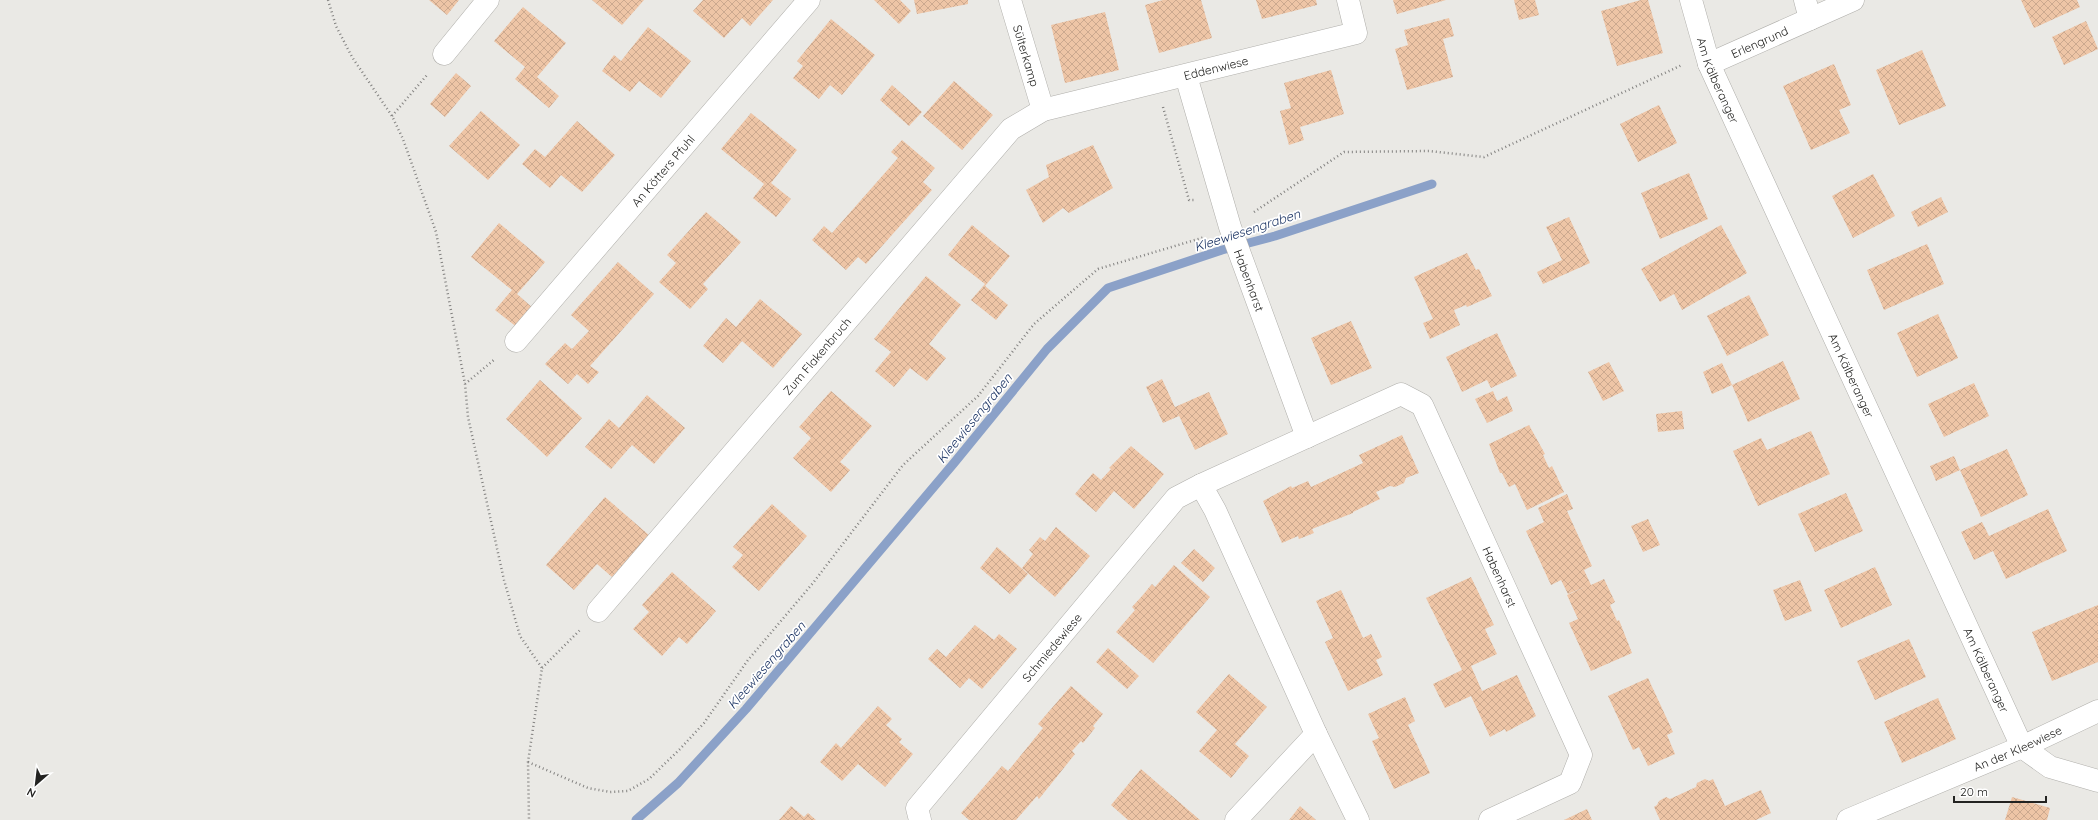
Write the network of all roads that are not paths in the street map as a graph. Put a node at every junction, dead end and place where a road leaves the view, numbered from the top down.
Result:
1 (488, 0) edge
2 (809, 0) edge
3 (1010, 0) edge
4 (1348, 0) edge
5 (1691, 0) edge
6 (1853, 0) edge
7 (1808, 10) edge
8 (444, 54) road end
9 (1707, 59) junction
10 (1186, 76) junction
11 (1043, 110) junction
12 (516, 341) road end
13 (1307, 437) junction
14 (1201, 485) junction
15 (598, 611) road end
16 (2098, 711) edge
17 (1316, 734) junction
18 (2022, 746) junction
19 (2098, 781) edge
20 (920, 820) edge
21 (1236, 820) edge
22 (1358, 820) edge
23 (1490, 820) edge
24 (1848, 820) edge

1 - 8 street
2 - 12 street, An Kötters Pfuhl
3 - 11 street, Sülterkamp
4 - 10 street, Eddenwiese
5 - 9 street, Am Kälberanger
6 - 7 street, Erlengrund
7 - 9 street, Erlengrund
9 - 18 street, Am Kälberanger
10 - 11 street, Eddenwiese
10 - 13 street, Habenharst
11 - 15 street, Zum Flakenbruch
13 - 14 street, Habenharst
13 - 23 street, Habenharst
14 - 17 street
14 - 20 street, Schmiedewiese
16 - 18 street, An der Kleewiese
17 - 21 street
17 - 22 street
18 - 19 street
18 - 24 street, An der Kleewiese

